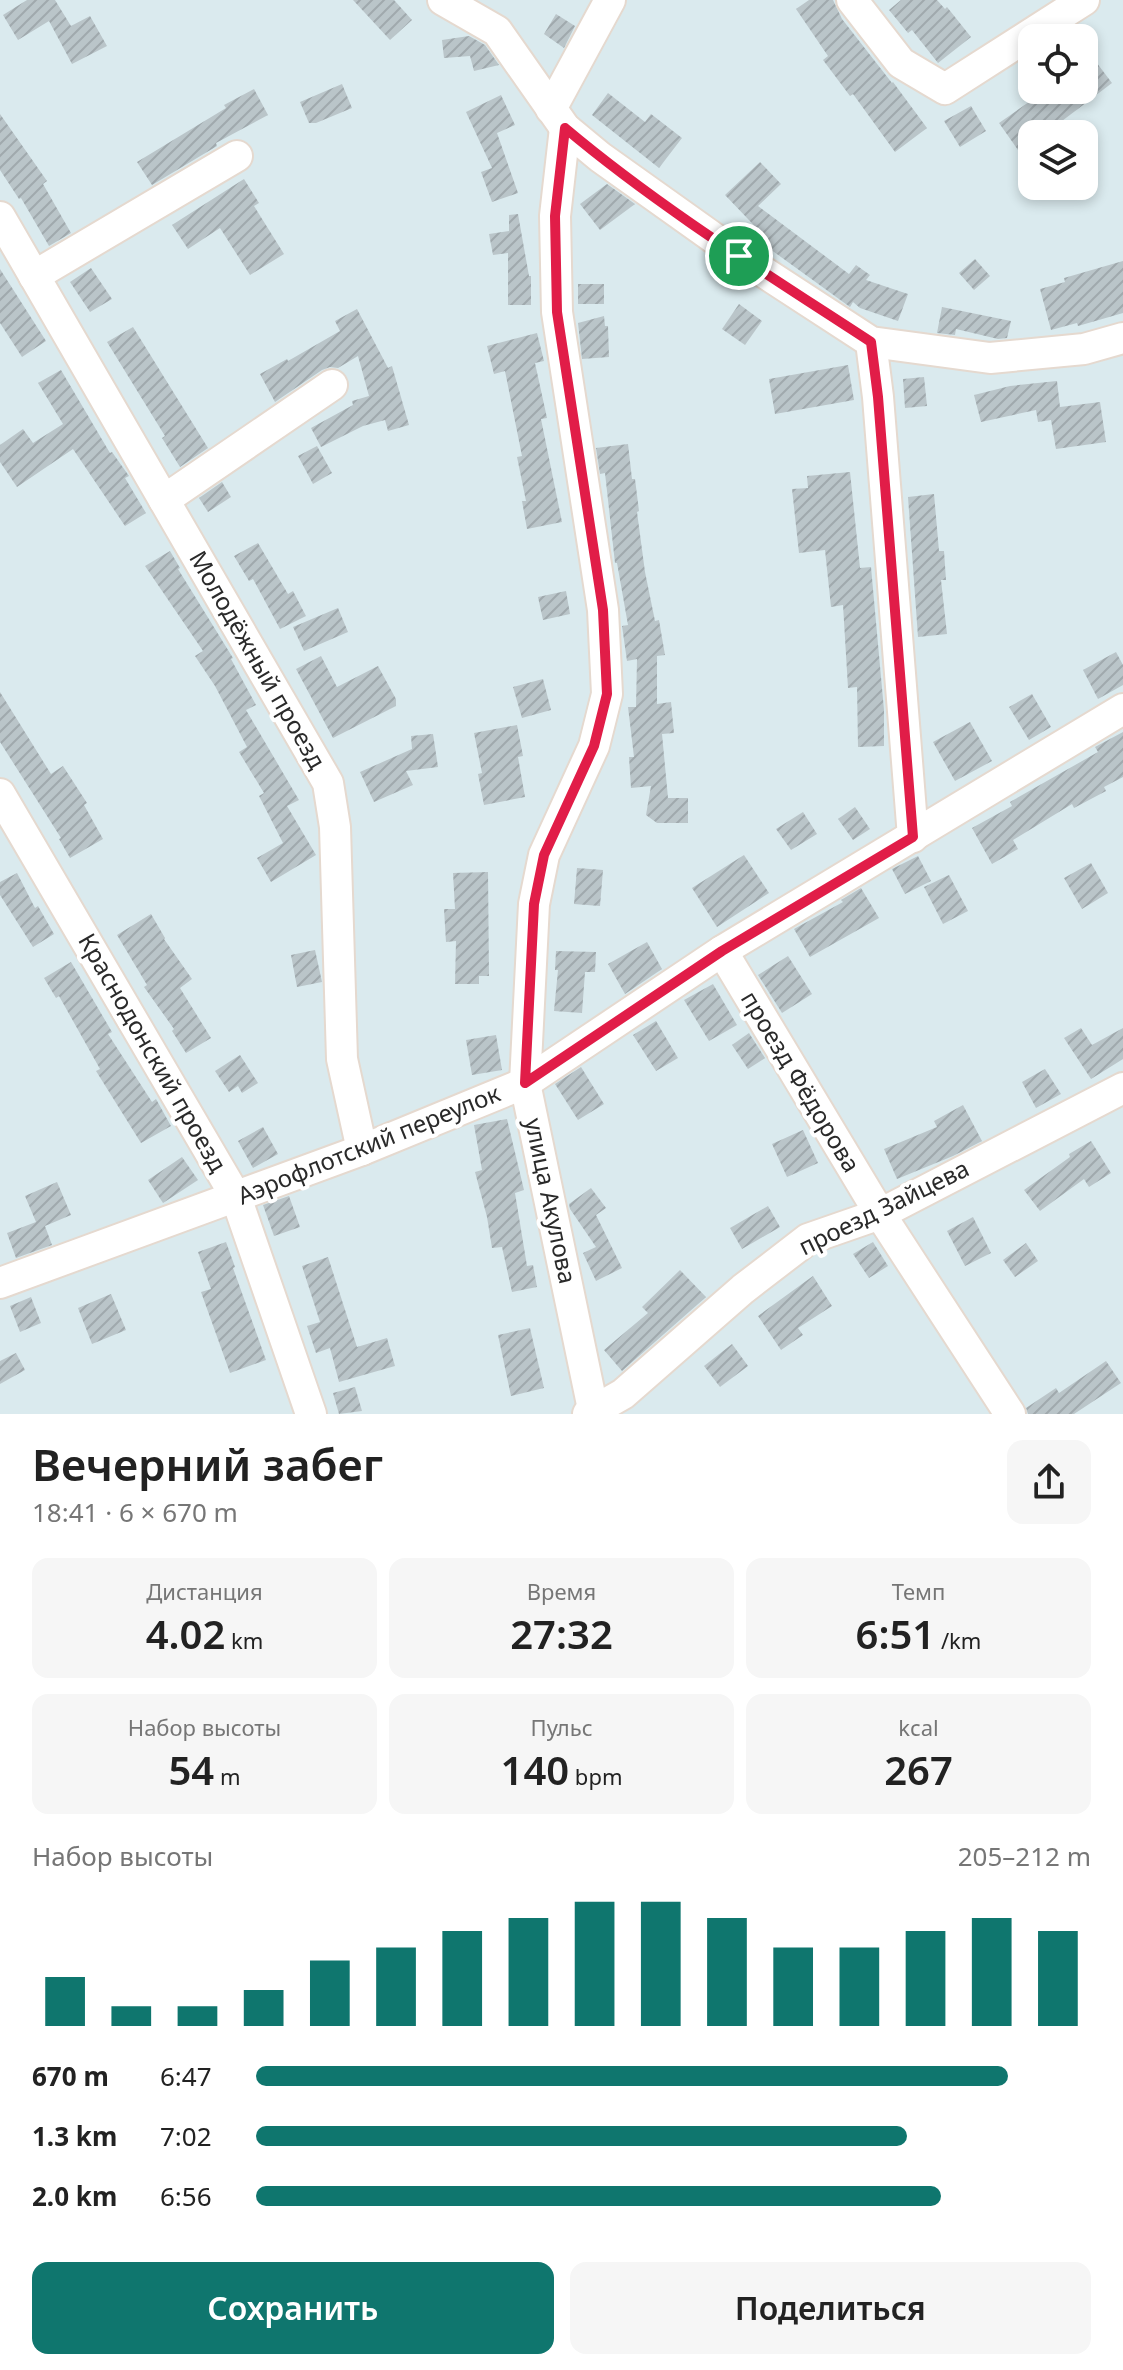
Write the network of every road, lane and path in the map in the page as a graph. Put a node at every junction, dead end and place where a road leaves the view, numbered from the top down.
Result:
1 (443, 0) edge
2 (610, 0) edge
3 (852, 0) edge
4 (1084, 0) edge
5 (558, 118) junction
6 (237, 156) dead end
7 (0, 217) edge
8 (34, 276) junction
9 (1123, 338) edge
10 (871, 342) junction
11 (332, 385) dead end
12 (164, 500) junction
13 (1123, 709) edge
14 (0, 794) edge
15 (913, 837) junction
16 (722, 951) junction
17 (525, 1083) junction
18 (1123, 1088) edge
19 (362, 1150) junction
20 (236, 1197) junction
21 (880, 1214) junction
22 (0, 1283) edge
23 (592, 1413) edge
24 (311, 1414) edge
25 (1010, 1414) edge

1 - 5 street
2 - 5 street
3 - 4 street
5 - 10 street
5 - 17 street, улица Акулова
6 - 8 street
7 - 8 street, Молодёжный проезд
8 - 12 street, Молодёжный проезд
9 - 10 street
10 - 15 street
11 - 12 street
12 - 19 street, Молодёжный проезд
13 - 15 street, Аэрофлотский переулок
14 - 20 street, Краснодонский проезд
15 - 16 street, Аэрофлотский переулок
16 - 17 street, Аэрофлотский переулок
16 - 21 street, проезд Фёдорова
17 - 19 street, Аэрофлотский переулок
17 - 23 street, улица Акулова
18 - 21 street, проезд Зайцева
19 - 20 street, Аэрофлотский переулок
20 - 22 street, Аэрофлотский переулок
20 - 24 street, Краснодонский проезд
21 - 23 street, проезд Зайцева
21 - 25 street, проезд Фёдорова

